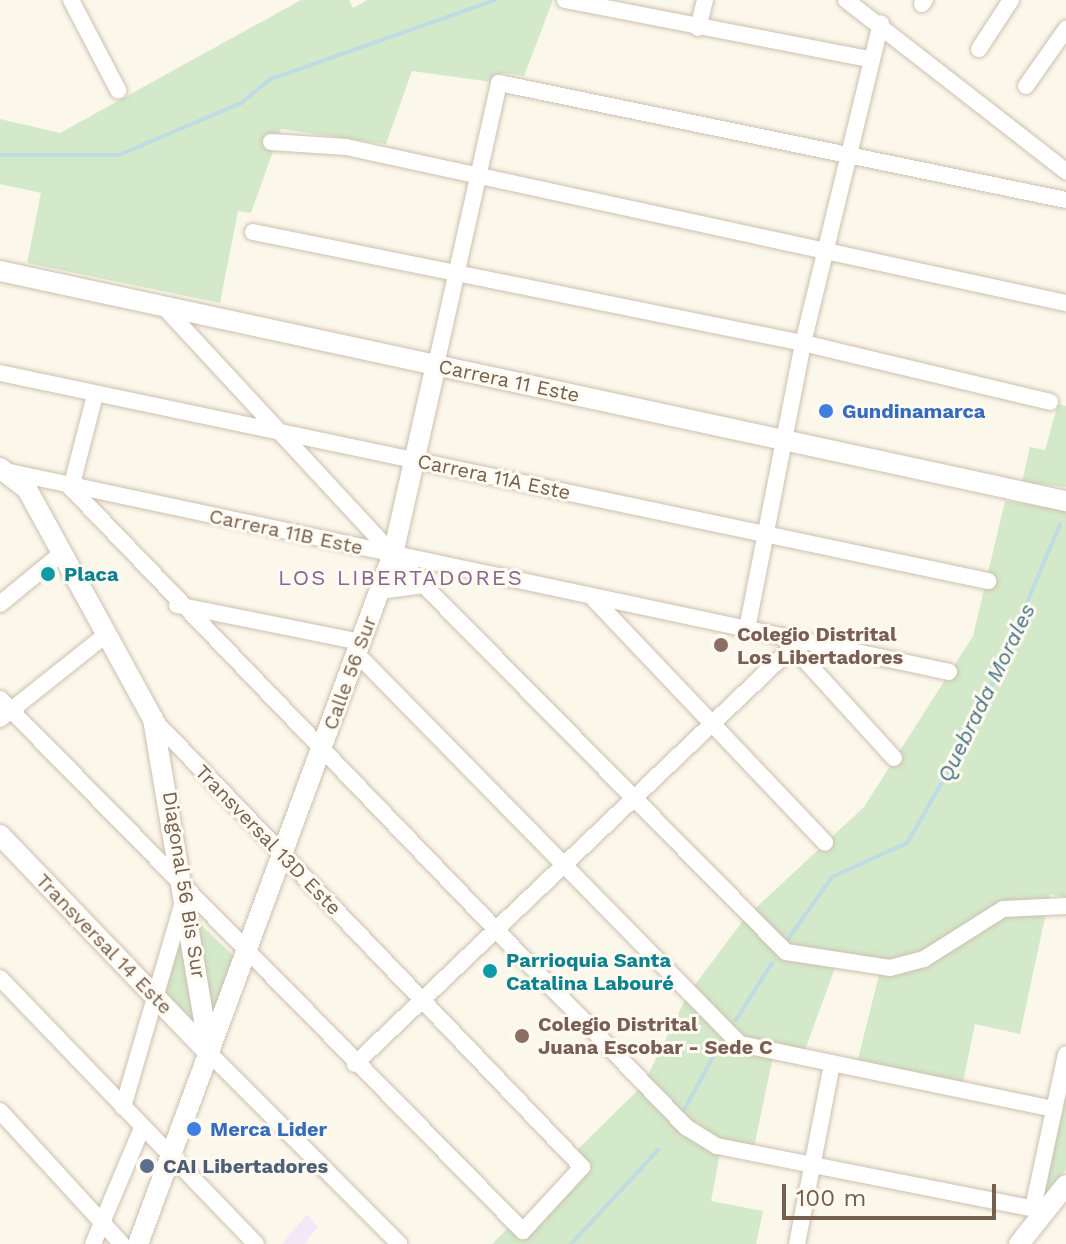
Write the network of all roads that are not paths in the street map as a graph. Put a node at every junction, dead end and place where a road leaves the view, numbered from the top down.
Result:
1 (71, 0) edge
2 (565, 0) edge
3 (705, 0) edge
4 (846, 0) edge
5 (1011, 0) edge
6 (881, 23) junction
7 (698, 28) junction
8 (1066, 29) edge
9 (979, 49) dead end
10 (869, 59) junction
11 (1026, 86) dead end
12 (118, 90) dead end
13 (271, 142) dead end
14 (848, 151) junction
15 (1066, 171) edge
16 (478, 176) junction
17 (1066, 200) edge
18 (253, 232) dead end
19 (825, 247) junction
20 (457, 270) junction
21 (0, 271) edge
22 (1066, 303) edge
23 (164, 307) junction
24 (803, 343) junction
25 (436, 365) junction
26 (0, 373) edge
27 (95, 395) junction
28 (1050, 402) dead end
29 (282, 434) junction
30 (787, 438) junction
31 (414, 461) junction
32 (5, 470) edge
33 (71, 488) junction
34 (1066, 501) edge
35 (769, 535) junction
36 (62, 553) junction
37 (393, 554) junction
38 (988, 581) dead end
39 (424, 585) junction
40 (380, 591) junction
41 (591, 596) junction
42 (0, 604) edge
43 (177, 605) junction
44 (747, 629) junction
45 (107, 634) junction
46 (796, 644) junction
47 (359, 648) junction
48 (949, 672) dead end
49 (4, 709) edge
50 (153, 719) junction
51 (712, 724) junction
52 (320, 753) junction
53 (894, 758) dead end
54 (632, 800) junction
55 (0, 835) edge
56 (825, 843) dead end
57 (282, 855) junction
58 (563, 866) junction
59 (185, 893) junction
60 (1066, 906) edge
61 (494, 932) junction
62 (245, 954) junction
63 (0, 978) edge
64 (155, 998) junction
65 (422, 1001) junction
66 (208, 1052) junction
67 (1066, 1054) edge
68 (355, 1064) junction
69 (832, 1064) junction
70 (123, 1107) junction
71 (1054, 1109) junction
72 (0, 1111) edge
73 (142, 1128) junction
74 (170, 1157) junction
75 (813, 1166) junction
76 (1066, 1185) edge
77 (1039, 1210) junction
78 (102, 1223) junction
79 (93, 1244) edge
80 (122, 1244) edge
81 (138, 1244) edge
82 (256, 1244) edge
83 (399, 1244) edge
84 (797, 1244) edge
85 (1019, 1244) edge

1 - 12 street
2 - 7 street
3 - 7 street
4 - 6 street
5 - 9 street
6 - 10 street
6 - 15 street
7 - 10 street
8 - 11 street
10 - 14 street
13 - 16 street
14 - 16 street, Calle 56 Sur
14 - 17 street
14 - 19 street
16 - 19 street
16 - 20 street, Calle 56 Sur
18 - 20 street
19 - 22 street
19 - 24 street
20 - 24 street
20 - 25 street, Calle 56 Sur
21 - 23 street, Carrera 11 Este
23 - 25 street, Carrera 11 Este
23 - 29 street
24 - 28 street
24 - 30 street
25 - 30 street, Carrera 11 Este
25 - 31 street, Calle 56 Sur
26 - 27 street, Carrera 11A Este
27 - 29 street, Carrera 11A Este
27 - 33 street
29 - 31 street, Carrera 11A Este
29 - 37 street
30 - 34 street, Carrera 11 Este
30 - 35 street
31 - 35 street, Carrera 11A Este
31 - 37 street, Calle 56 Sur
32 - 33 street, Carrera 11B Este
32 - 36 street, Transversal 13D Este
33 - 37 street, Carrera 11B Este
33 - 43 street
35 - 38 street, Carrera 11A Este
35 - 44 street
36 - 42 street
36 - 45 street, Transversal 13D Este
37 - 39 street
37 - 40 street, Calle 56 Sur
37 - 41 street, Carrera 11B Este
39 - 40 street
39 - 54 street
40 - 47 street, Calle 56 Sur
41 - 44 street, Carrera 11B Este
41 - 51 street
43 - 47 street
43 - 52 street
44 - 46 street, Carrera 11B Este
45 - 49 street
45 - 50 street, Transversal 13D Este
46 - 48 street, Carrera 11B Este
46 - 51 street
46 - 53 street
47 - 52 street, Calle 56 Sur
47 - 58 street
49 - 59 street
50 - 57 street, Transversal 13D Este
50 - 59 street, Diagonal 56 Bis Sur
51 - 54 street
51 - 56 street
52 - 57 street, Calle 56 Sur
52 - 61 street
54 - 58 street
54 - 60 street
55 - 64 street, Transversal 14 Este
57 - 62 street, Calle 56 Sur
57 - 65 street, Transversal 13D Este
58 - 61 street
58 - 69 street
59 - 62 street
59 - 64 street
59 - 66 street, Diagonal 56 Bis Sur
61 - 65 street
61 - 75 street
62 - 66 street, Calle 56 Sur
62 - 68 street
63 - 70 street
64 - 66 street, Transversal 14 Este
64 - 70 street
65 - 68 street
65 - 68 street, Transversal 13D Este
66 - 74 street, Calle 56 Sur
66 - 83 street
67 - 71 street
69 - 71 street
69 - 75 street
70 - 73 street
71 - 77 street
72 - 78 street
73 - 74 street
73 - 78 street
74 - 81 street, Calle 56 Sur
74 - 82 street
75 - 77 street
75 - 84 street
76 - 77 street
77 - 85 street
78 - 79 street
78 - 80 street

